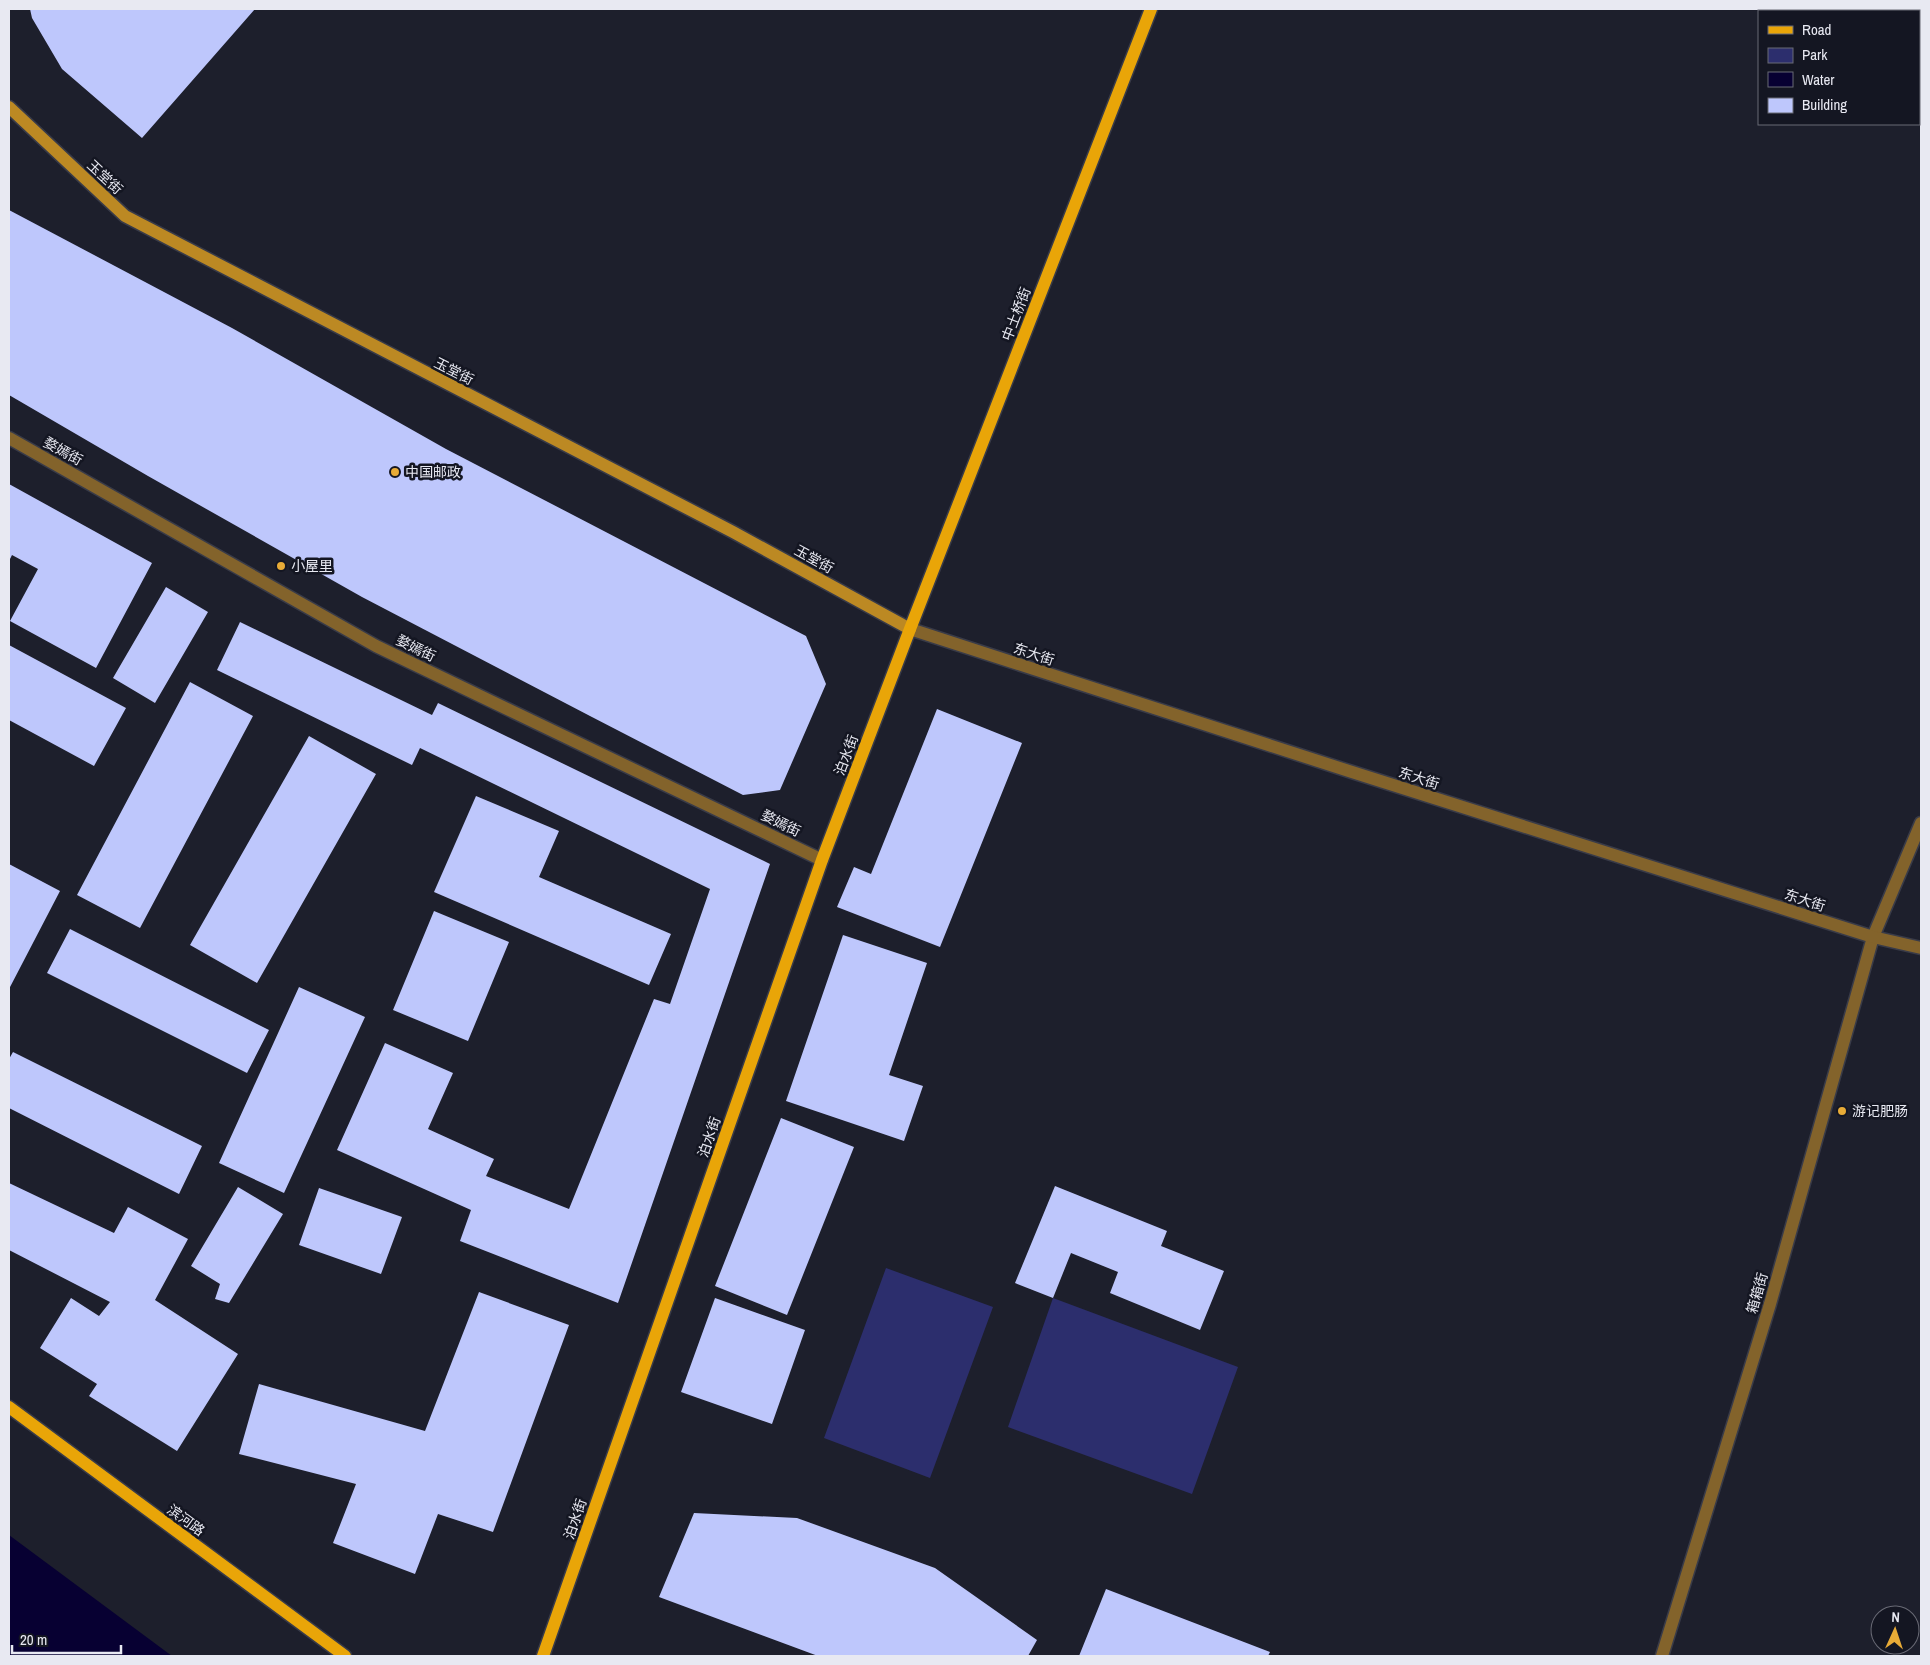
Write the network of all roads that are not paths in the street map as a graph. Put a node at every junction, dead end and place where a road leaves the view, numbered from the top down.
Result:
1 (1150, 9) edge
2 (9, 107) edge
3 (9, 438) edge
4 (910, 629) junction
5 (1921, 823) edge
6 (822, 860) junction
7 (1873, 937) junction
8 (1921, 948) edge
9 (9, 1407) edge
10 (346, 1656) edge
11 (543, 1656) edge
12 (1662, 1656) edge

1 - 4 main road, 中土桥街
2 - 4 main road, 玉堂街
3 - 6 street, 婺嫣街
4 - 6 main road, 泊水街
4 - 7 street, 东大街
5 - 7 street, 箱箱街
6 - 11 main road, 泊水街
7 - 8 street, 东大街
7 - 12 street, 箱箱街
9 - 10 main road, 滨河路

